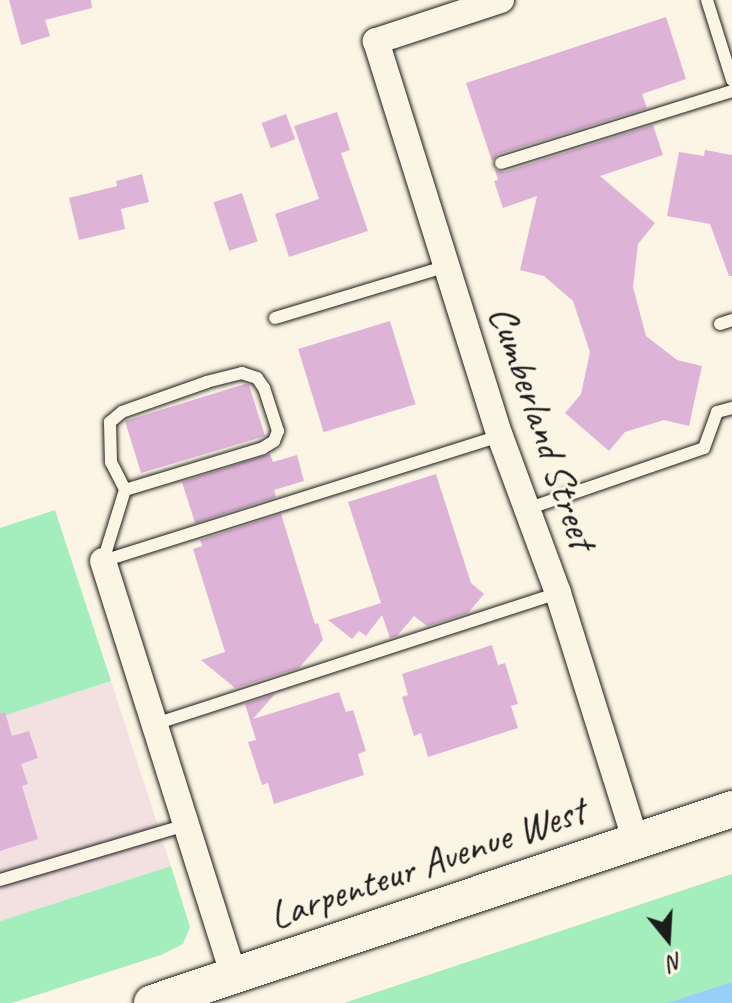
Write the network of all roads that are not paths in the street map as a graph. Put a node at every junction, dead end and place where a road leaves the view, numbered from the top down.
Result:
1 (501, 0) edge
2 (707, 0) edge
3 (732, 80) edge
4 (732, 91) edge
5 (501, 163) dead end
6 (447, 266) junction
7 (275, 318) dead end
8 (732, 408) edge
9 (500, 436) junction
10 (125, 490) junction
11 (524, 509) junction
12 (103, 561) junction
13 (558, 593) junction
14 (155, 724) junction
15 (732, 809) edge
16 (186, 825) junction
17 (635, 839) junction
18 (0, 880) edge
19 (234, 976) junction
20 (152, 1003) edge

1 - 6 street, Cumberland Street
2 - 3 lane
4 - 5 lane
6 - 7 lane
6 - 9 street, Cumberland Street
8 - 11 lane
9 - 11 street, Cumberland Street
9 - 12 lane
10 - 10 lane
10 - 12 lane
11 - 13 street, Cumberland Street
12 - 14 street
13 - 14 lane
13 - 17 street, Cumberland Street
14 - 16 street
15 - 17 main road, Larpenteur Avenue West
16 - 18 lane
16 - 19 street
17 - 19 main road, Larpenteur Avenue West
19 - 20 main road, Larpenteur Avenue West

